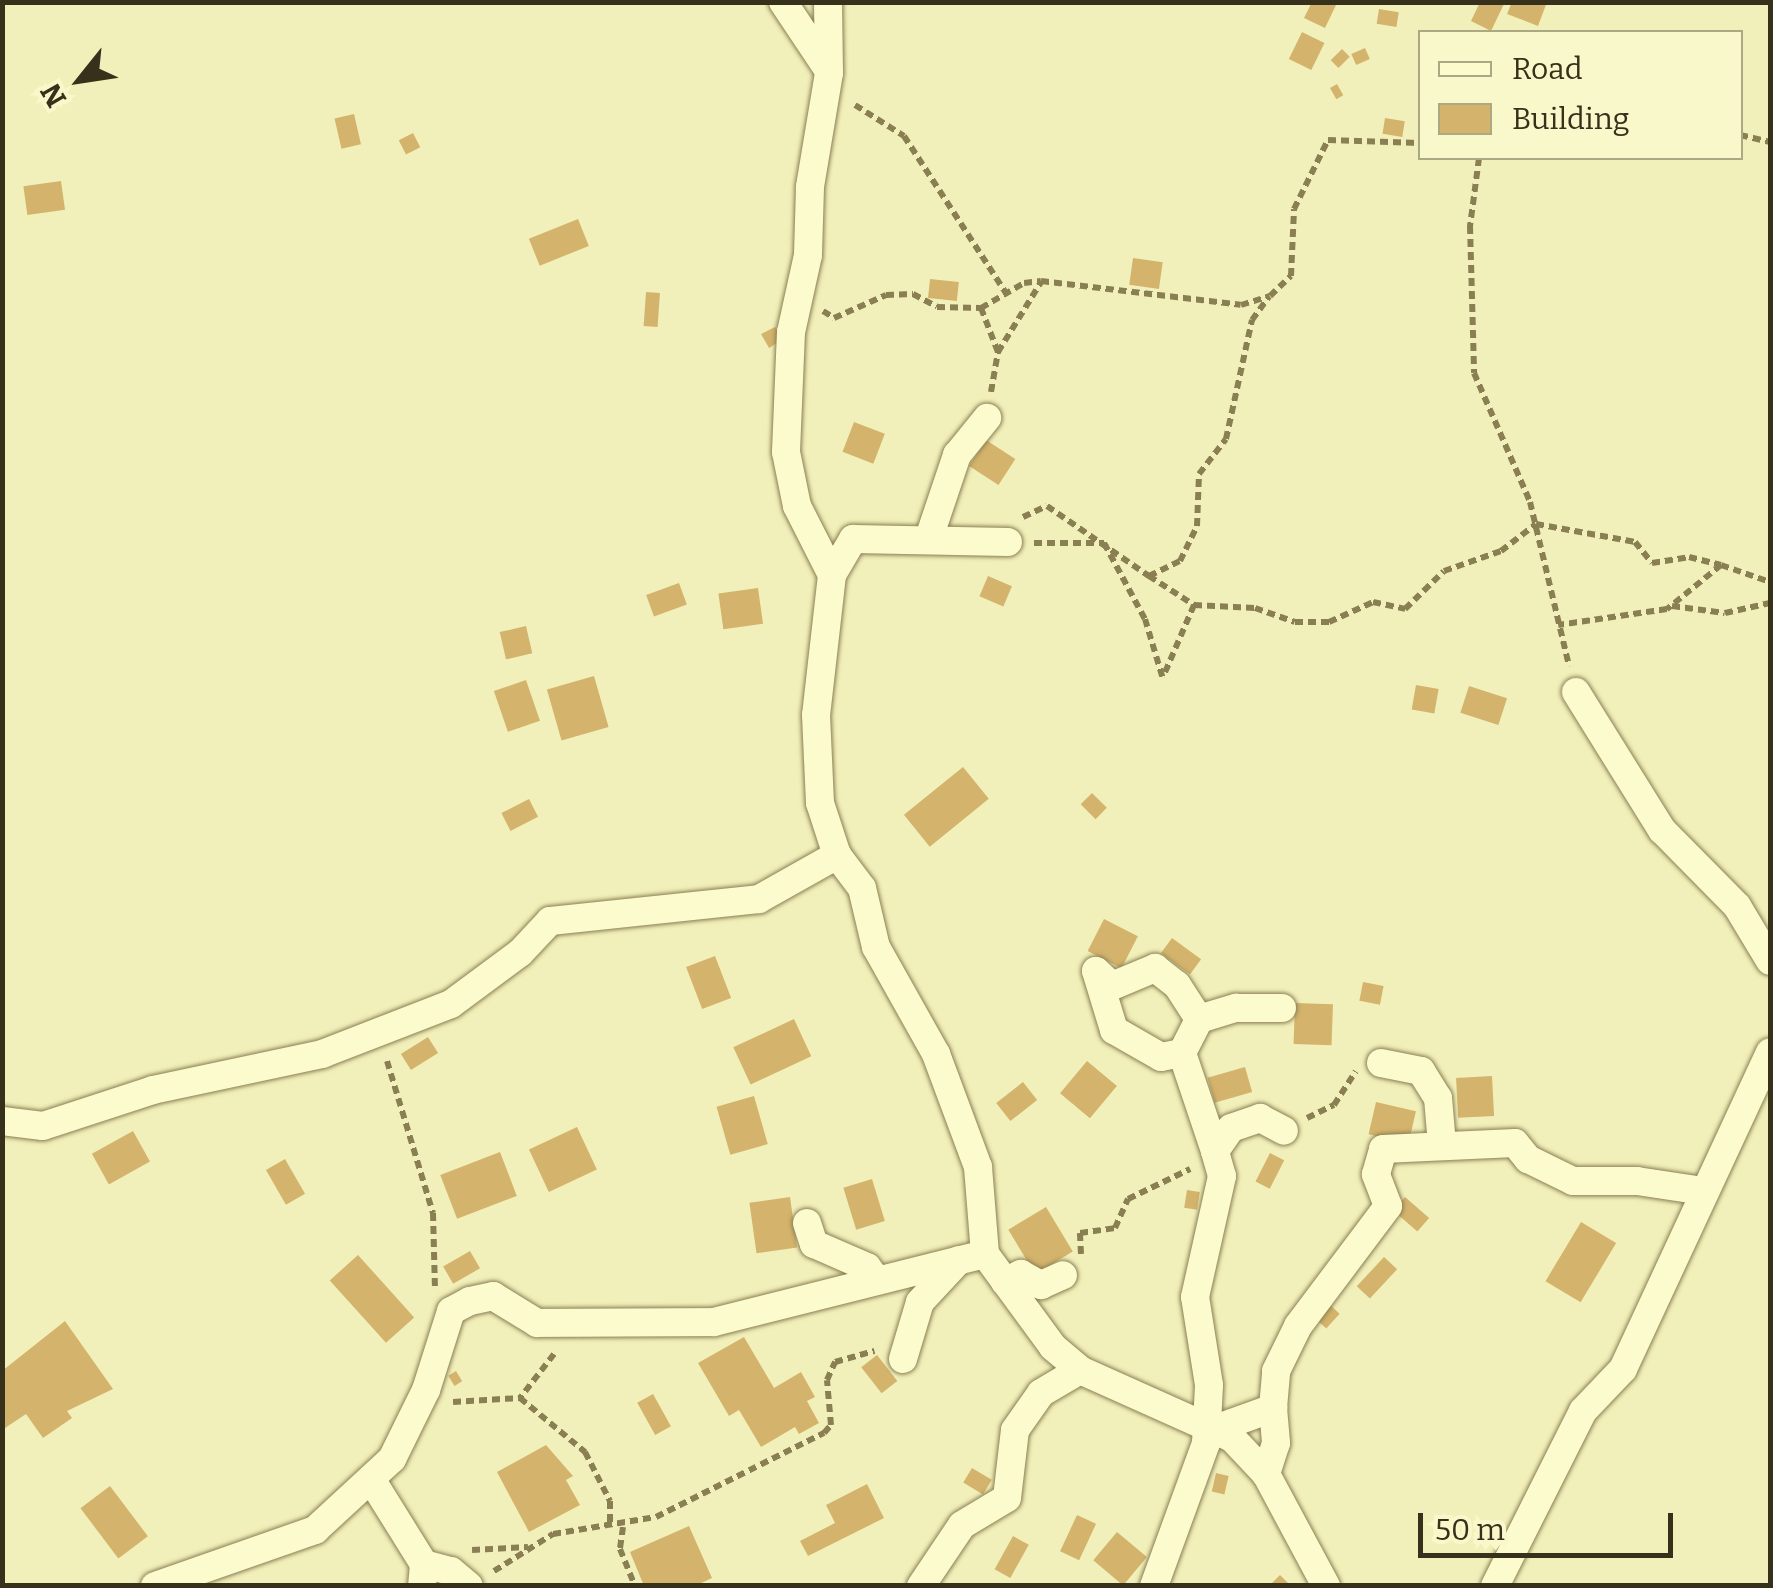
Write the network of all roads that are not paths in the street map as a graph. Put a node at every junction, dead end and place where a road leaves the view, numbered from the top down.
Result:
1 (783, 2) edge
2 (828, 2) edge
3 (830, 73) junction
4 (987, 418) road end
5 (928, 538) junction
6 (1008, 542) road end
7 (832, 575) junction
8 (1576, 692) road end
9 (837, 856) junction
10 (1770, 961) edge
11 (1282, 1008) dead end
12 (1199, 1020) junction
13 (1770, 1052) edge
14 (1182, 1053) junction
15 (1381, 1063) road end
16 (2, 1121) edge
17 (1284, 1131) road end
18 (1442, 1145) junction
19 (1215, 1152) junction
20 (1703, 1191) junction
21 (807, 1223) dead end
22 (972, 1257) junction
23 (1063, 1275) road end
24 (876, 1279) junction
25 (1005, 1282) junction
26 (903, 1359) road end
27 (1080, 1370) junction
28 (1273, 1408) junction
29 (1215, 1432) junction
30 (1266, 1474) junction
31 (371, 1479) junction
32 (450, 1577) edge
33 (155, 1586) edge
34 (921, 1586) edge
35 (1154, 1586) edge
36 (1326, 1586) edge
37 (1495, 1586) edge

1 - 3 street
2 - 3 street
3 - 7 street
4 - 5 street
5 - 6 street
5 - 7 street
7 - 9 street
8 - 10 street
9 - 16 street
9 - 22 street
11 - 12 street
12 - 14 street
12 - 14 street
13 - 20 street
14 - 19 street
15 - 18 street
17 - 19 street
18 - 20 street
18 - 28 street
19 - 29 street
20 - 37 street
21 - 24 street
22 - 24 street
22 - 25 street
22 - 26 street
23 - 25 street
24 - 31 street
25 - 27 street
27 - 29 street
27 - 34 street
28 - 29 street
28 - 30 street
29 - 30 street
29 - 35 street
30 - 36 street
31 - 32 street
31 - 33 street

